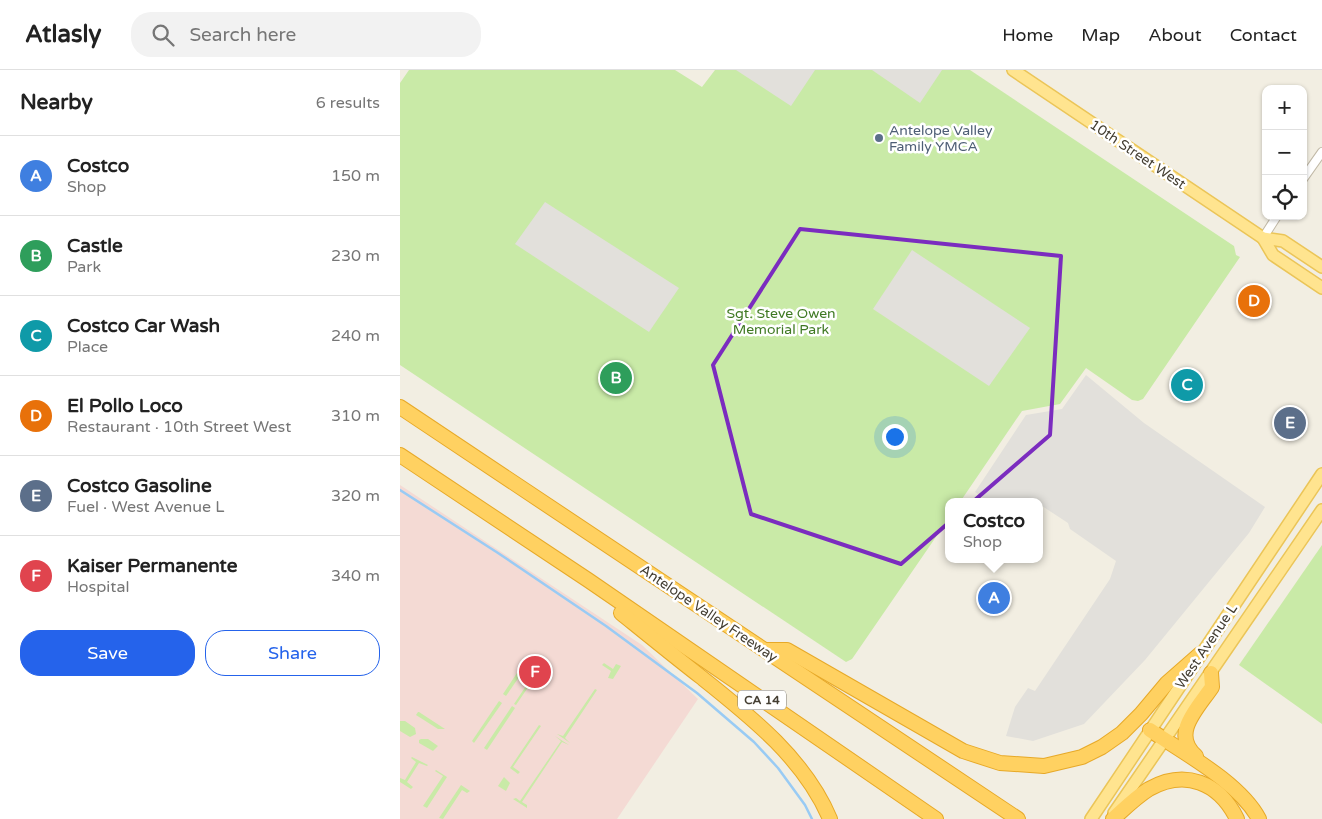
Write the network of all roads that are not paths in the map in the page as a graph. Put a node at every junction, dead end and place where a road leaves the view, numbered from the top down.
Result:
1 (1013, 70) edge
2 (1322, 152) edge
3 (1306, 175) edge
4 (1275, 220) edge
5 (1263, 238) junction
6 (1322, 267) edge
7 (1322, 288) edge
8 (400, 407) edge
9 (400, 455) edge
10 (1322, 474) edge
11 (1322, 510) edge
12 (588, 580) junction
13 (765, 650) junction
14 (1200, 654) junction
15 (1211, 673) junction
16 (1150, 730) junction
17 (1164, 740) junction
18 (1206, 768) junction
19 (1003, 809) junction
20 (1092, 818) edge
21 (830, 819) edge
22 (936, 819) edge
23 (1018, 819) edge
24 (1027, 819) edge
25 (1112, 819) edge
26 (1237, 819) edge
27 (1259, 819) edge

1 - 5 main road, 10th Street West
2 - 3 street
4 - 5 street
5 - 6 main road, 10th Street West
5 - 7 main road, 10th Street West
8 - 13 highway, Antelope Valley Freeway
9 - 12 highway, CA 14
10 - 14 main road, West Avenue L
11 - 15 main road, West Avenue L
12 - 21 highway
12 - 22 highway, CA 14
13 - 14 highway
13 - 19 highway, Antelope Valley Freeway
14 - 16 main road, West Avenue L
15 - 17 main road, West Avenue L
15 - 18 highway
16 - 17 highway
16 - 20 main road, West Avenue L
17 - 18 highway
17 - 25 main road, West Avenue L
18 - 27 highway
19 - 23 highway, Antelope Valley Freeway
19 - 24 highway
25 - 26 highway

